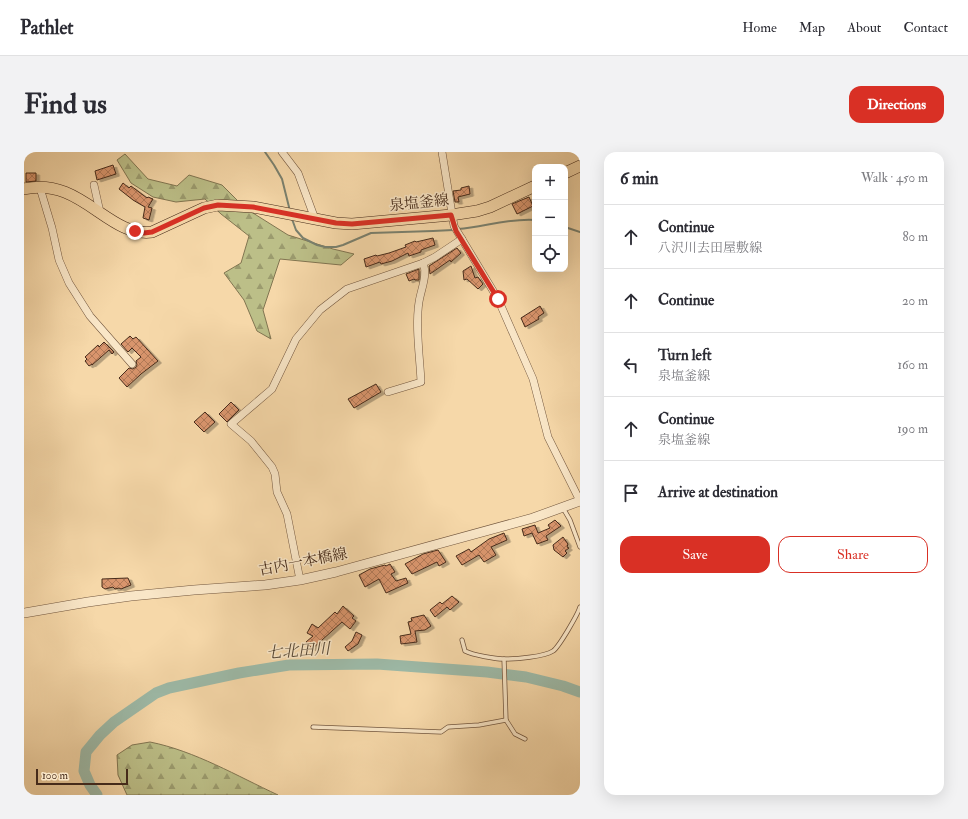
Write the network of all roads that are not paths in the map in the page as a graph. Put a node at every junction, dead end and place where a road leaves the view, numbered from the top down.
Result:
1 (282, 152) edge
2 (442, 152) edge
3 (580, 166) edge
4 (568, 172) edge
5 (94, 185) dead end
6 (532, 187) edge
7 (40, 188) junction
8 (24, 189) edge
9 (100, 212) junction
10 (452, 218) junction
11 (315, 219) junction
12 (461, 237) junction
13 (423, 263) junction
14 (132, 364) dead end
15 (388, 392) dead end
16 (580, 501) edge
17 (563, 507) junction
18 (580, 547) edge
19 (300, 580) junction
20 (580, 607) edge
21 (24, 613) edge
22 (462, 640) dead end
23 (504, 659) junction
24 (506, 720) junction
25 (313, 727) dead end
26 (525, 739) dead end

1 - 11 street
2 - 10 street
3 - 4 main road
5 - 9 street
6 - 10 main road, 泉塩釜線
7 - 8 main road
7 - 9 main road
7 - 14 street
9 - 11 main road, 泉塩釜線
10 - 11 main road, 泉塩釜線
10 - 12 street
12 - 13 street
12 - 16 street
13 - 15 street
13 - 19 street
16 - 17 street, 古内一本橋線
17 - 18 lane
17 - 19 street, 古内一本橋線
19 - 21 street, 古内一本橋線
20 - 23 lane
22 - 23 lane
23 - 24 lane
24 - 25 lane
24 - 26 lane

